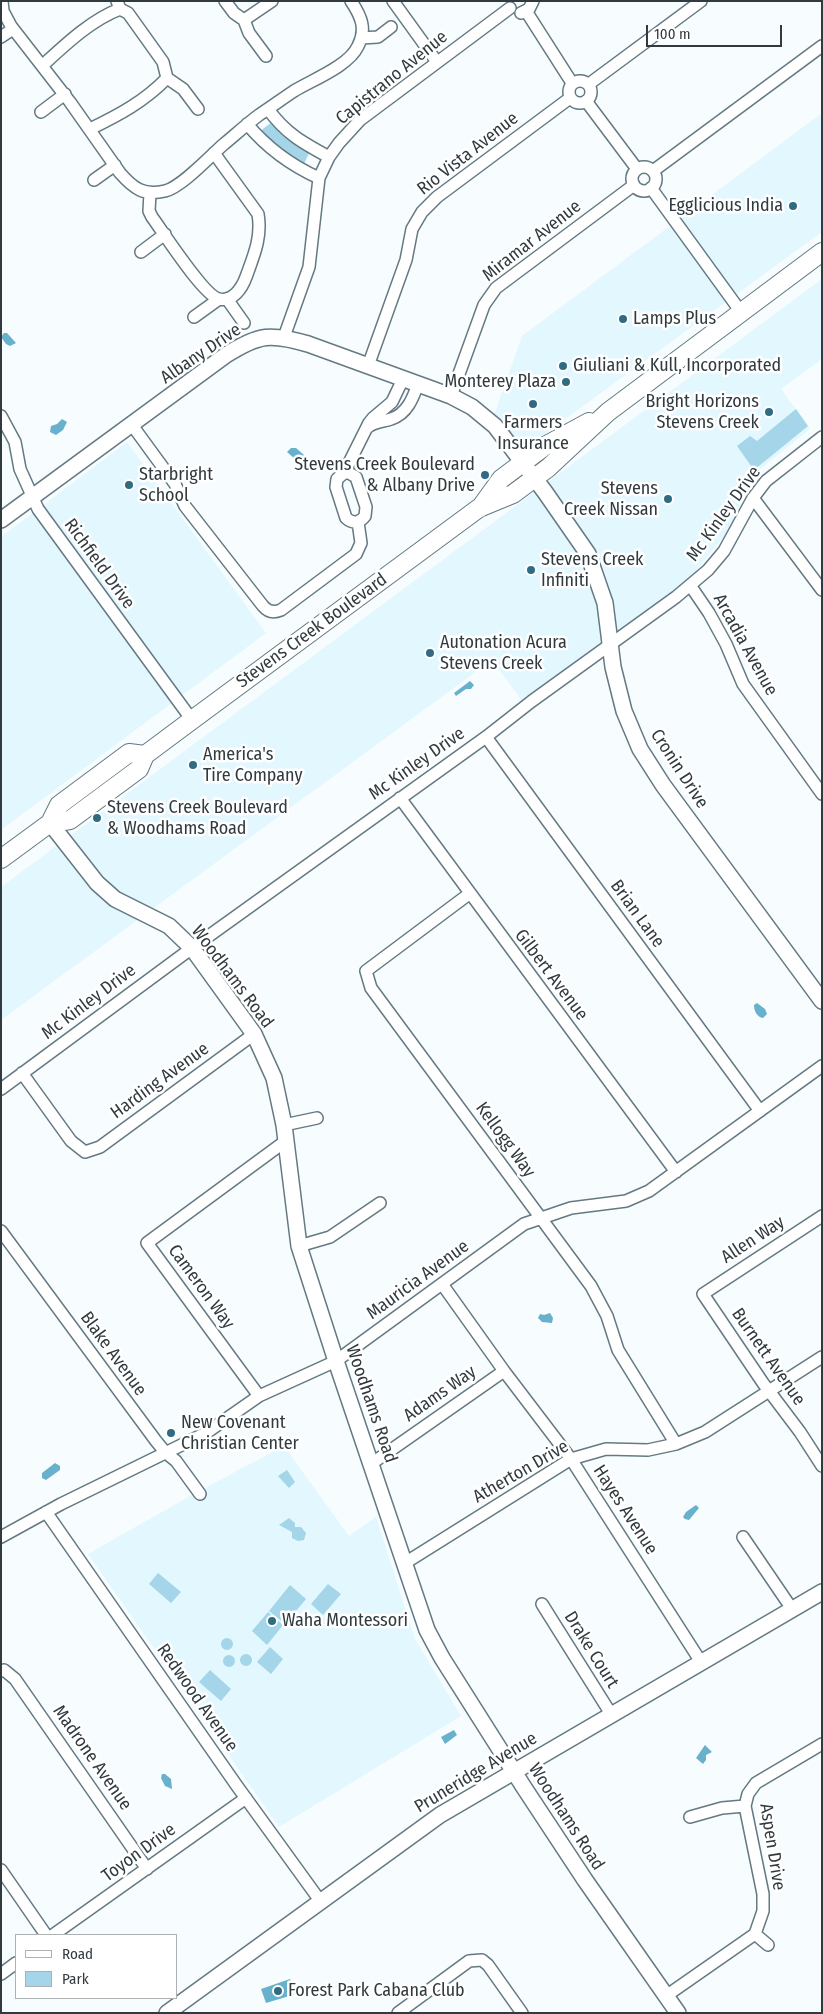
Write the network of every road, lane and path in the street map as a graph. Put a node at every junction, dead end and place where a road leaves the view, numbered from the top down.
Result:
1 (2, 1) edge
2 (225, 1) edge
3 (272, 1) edge
4 (351, 1) edge
5 (394, 1) edge
6 (533, 1) edge
7 (701, 1) edge
8 (118, 5) edge
9 (509, 5) edge
10 (526, 12) junction
11 (244, 20) junction
12 (391, 27) dead end
13 (13, 29) junction
14 (1, 37) edge
15 (362, 38) junction
16 (822, 46) edge
17 (266, 56) dead end
18 (437, 62) junction
19 (43, 65) junction
20 (167, 78) junction
21 (572, 82) junction
22 (589, 84) junction
23 (65, 94) junction
24 (570, 98) junction
25 (586, 101) junction
26 (198, 109) dead end
27 (268, 109) junction
28 (41, 112) dead end
29 (247, 124) junction
30 (90, 130) junction
31 (214, 153) junction
32 (329, 157) junction
33 (115, 165) junction
34 (637, 169) junction
35 (653, 171) junction
36 (319, 178) junction
37 (94, 180) dead end
38 (634, 185) junction
39 (651, 188) junction
40 (150, 193) junction
41 (165, 234) junction
42 (141, 252) dead end
43 (822, 252) edge
44 (223, 299) junction
45 (741, 312) junction
46 (194, 317) dead end
47 (244, 323) dead end
48 (284, 337) junction
49 (368, 366) junction
50 (403, 379) junction
51 (418, 384) junction
52 (451, 396) junction
53 (608, 412) junction
54 (386, 415) junction
55 (1, 416) edge
56 (132, 425) junction
57 (822, 437) edge
58 (523, 462) junction
59 (344, 473) junction
60 (534, 478) junction
61 (33, 497) junction
62 (754, 498) junction
63 (479, 508) junction
64 (1, 520) edge
65 (358, 522) junction
66 (690, 585) junction
67 (822, 590) edge
68 (610, 644) junction
69 (192, 720) junction
70 (486, 737) junction
71 (822, 794) edge
72 (400, 798) junction
73 (50, 823) junction
74 (1, 859) edge
75 (469, 894) junction
76 (192, 948) junction
77 (822, 1001) edge
78 (254, 1034) junction
79 (822, 1066) edge
80 (22, 1073) junction
81 (1, 1089) edge
82 (760, 1111) junction
83 (316, 1118) dead end
84 (286, 1132) junction
85 (676, 1172) junction
86 (380, 1203) dead end
87 (822, 1216) edge
88 (541, 1218) junction
89 (1, 1231) edge
90 (299, 1246) junction
91 (442, 1284) junction
92 (703, 1294) joint
93 (822, 1356) edge
94 (336, 1361) junction
95 (504, 1371) junction
96 (769, 1392) junction
97 (259, 1396) junction
98 (676, 1444) junction
99 (165, 1452) junction
100 (571, 1459) junction
101 (371, 1464) junction
102 (822, 1466) edge
103 (200, 1494) dead end
104 (46, 1512) junction
105 (1, 1537) edge
106 (743, 1537) dead end
107 (405, 1563) junction
108 (822, 1592) edge
109 (542, 1604) dead end
110 (792, 1609) junction
111 (701, 1662) junction
112 (3, 1671) edge
113 (611, 1714) junction
114 (822, 1744) edge
115 (514, 1771) junction
116 (246, 1798) junction
117 (745, 1806) junction
118 (690, 1817) dead end
119 (147, 1869) junction
120 (1, 1870) edge
121 (321, 1902) junction
122 (45, 1934) edge
123 (54, 1934) edge
124 (755, 1934) junction
125 (768, 1945) dead end
126 (15, 1964) edge
127 (1, 1974) edge
128 (666, 1996) junction
129 (175, 2010) edge
130 (398, 2013) edge
131 (522, 2013) edge
132 (678, 2013) edge

1 - 13 street
2 - 11 street
3 - 11 street
4 - 15 street
5 - 18 street
6 - 10 street
7 - 22 street
8 - 19 street
8 - 20 street
9 - 10 street
9 - 18 street, Capistrano Avenue
10 - 21 street
11 - 17 street
12 - 15 street
13 - 14 street
13 - 19 street
15 - 27 street
16 - 35 street
18 - 32 street, Capistrano Avenue
19 - 23 street
20 - 26 street
20 - 30 street
21 - 22 street
21 - 24 street
22 - 25 street
23 - 28 street
23 - 30 street
24 - 25 street
24 - 49 street, Rio Vista Avenue
25 - 34 street
27 - 29 street
27 - 32 street
29 - 31 street
29 - 36 street
30 - 33 street
31 - 40 street
31 - 44 street
32 - 36 street, Capistrano Avenue
33 - 37 street
33 - 40 street
34 - 35 street
34 - 38 street
35 - 39 street
36 - 48 street, Capistrano Avenue
38 - 39 street
38 - 52 street, Miramar Avenue
39 - 45 street
40 - 41 street
41 - 42 street
41 - 44 street
43 - 45 main road, Stevens Creek Boulevard
44 - 46 street
44 - 47 street
45 - 53 main road, Stevens Creek Boulevard
48 - 49 street, Albany Drive
48 - 56 street, Albany Drive
49 - 50 street, Albany Drive
50 - 51 street, Albany Drive
50 - 54 street
51 - 52 street, Albany Drive
51 - 54 street
52 - 58 street, Albany Drive
53 - 58 main road, Stevens Creek Boulevard
53 - 60 main road, Stevens Creek Boulevard
54 - 59 street
55 - 61 street, Richfield Drive
56 - 61 street, Albany Drive
56 - 65 street
57 - 62 street, Mc Kinley Drive
58 - 60 street, Albany Drive
58 - 63 main road, Stevens Creek Boulevard
59 - 65 street
59 - 65 street
60 - 63 main road, Stevens Creek Boulevard
60 - 68 street, Cronin Drive
61 - 64 street, Albany Drive
61 - 69 street, Richfield Drive
62 - 66 street, Mc Kinley Drive
62 - 67 street
63 - 69 main road, Stevens Creek Boulevard
66 - 68 street, Mc Kinley Drive
66 - 71 street, Arcadia Avenue
68 - 70 street, Mc Kinley Drive
68 - 77 street, Cronin Drive
69 - 73 main road, Stevens Creek Boulevard
70 - 72 street, Mc Kinley Drive
70 - 82 street, Brian Lane
72 - 75 street, Gilbert Avenue
72 - 76 street, Mc Kinley Drive
73 - 74 main road, Stevens Creek Boulevard
73 - 76 street, Woodhams Road
75 - 85 street, Gilbert Avenue
75 - 88 street, Kellogg Way
76 - 78 street, Woodhams Road
76 - 80 street, Mc Kinley Drive
78 - 80 street, Harding Avenue
78 - 84 street, Woodhams Road
79 - 82 street, Mauricia Avenue
80 - 81 street, Mc Kinley Drive
82 - 85 street, Mauricia Avenue
83 - 84 street
84 - 90 street, Woodhams Road
84 - 97 street, Cameron Way
85 - 88 street, Mauricia Avenue
86 - 90 street
87 - 92 street, Allen Way
88 - 91 street, Mauricia Avenue
88 - 98 street, Kellogg Way
89 - 99 street, Blake Avenue
90 - 94 street, Woodhams Road
91 - 94 street, Mauricia Avenue
91 - 95 street, Hayes Avenue
92 - 96 street, Burnett Avenue
93 - 96 street, Atherton Drive
94 - 97 street, Mauricia Avenue
94 - 101 street, Woodhams Road
95 - 100 street, Hayes Avenue
95 - 101 street, Adams Way
96 - 98 street, Atherton Drive
96 - 102 street, Burnett Avenue
97 - 99 street, Mauricia Avenue
98 - 100 street, Atherton Drive
99 - 103 street, Blake Avenue
99 - 104 street, Mauricia Avenue
100 - 107 street, Atherton Drive
100 - 111 street, Hayes Avenue
101 - 107 street, Woodhams Road
104 - 105 street, Mauricia Avenue
104 - 116 street, Redwood Avenue
106 - 110 street
107 - 115 street, Woodhams Road
108 - 110 street, Pruneridge Avenue
109 - 113 street, Drake Court
110 - 111 street, Pruneridge Avenue
111 - 113 street, Pruneridge Avenue
112 - 119 street, Madrone Avenue
113 - 115 street, Pruneridge Avenue
114 - 117 street, Aspen Drive
115 - 121 street, Pruneridge Avenue
115 - 128 street, Woodhams Road
116 - 119 street, Toyon Drive
116 - 121 street, Redwood Avenue
117 - 118 street
117 - 124 street, Aspen Drive
119 - 123 street, Toyon Drive
120 - 122 street
121 - 129 street, Pruneridge Avenue
124 - 125 street
124 - 128 street
126 - 127 street
128 - 132 street, Woodhams Road
130 - 131 street

